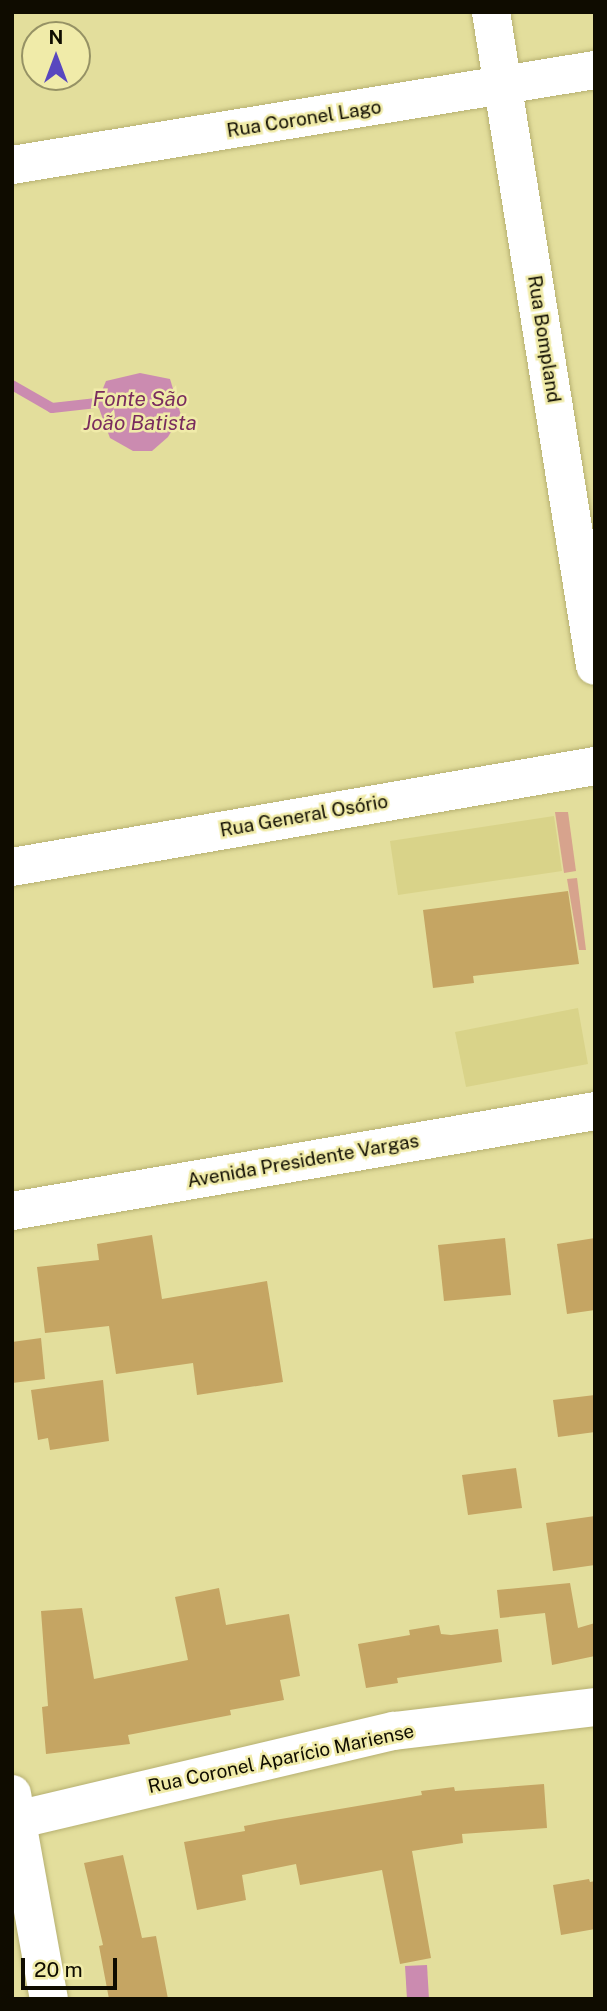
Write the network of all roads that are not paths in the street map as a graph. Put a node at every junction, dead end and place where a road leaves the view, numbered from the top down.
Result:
1 (491, 12) edge
2 (595, 70) edge
3 (505, 86) junction
4 (12, 165) edge
5 (595, 666) edge
6 (595, 766) edge
7 (12, 867) edge
8 (595, 1111) edge
9 (12, 1211) edge
10 (595, 1707) edge
11 (14, 1811) edge
12 (49, 1999) edge

1 - 3 street, Rua Bompland
2 - 3 street, Rua Coronel Lago
3 - 4 street, Rua Coronel Lago
3 - 5 street, Rua Bompland
6 - 7 street, Rua General Osório
8 - 9 street, Avenida Presidente Vargas
10 - 11 street, Rua Coronel Aparício Mariense
11 - 12 street

